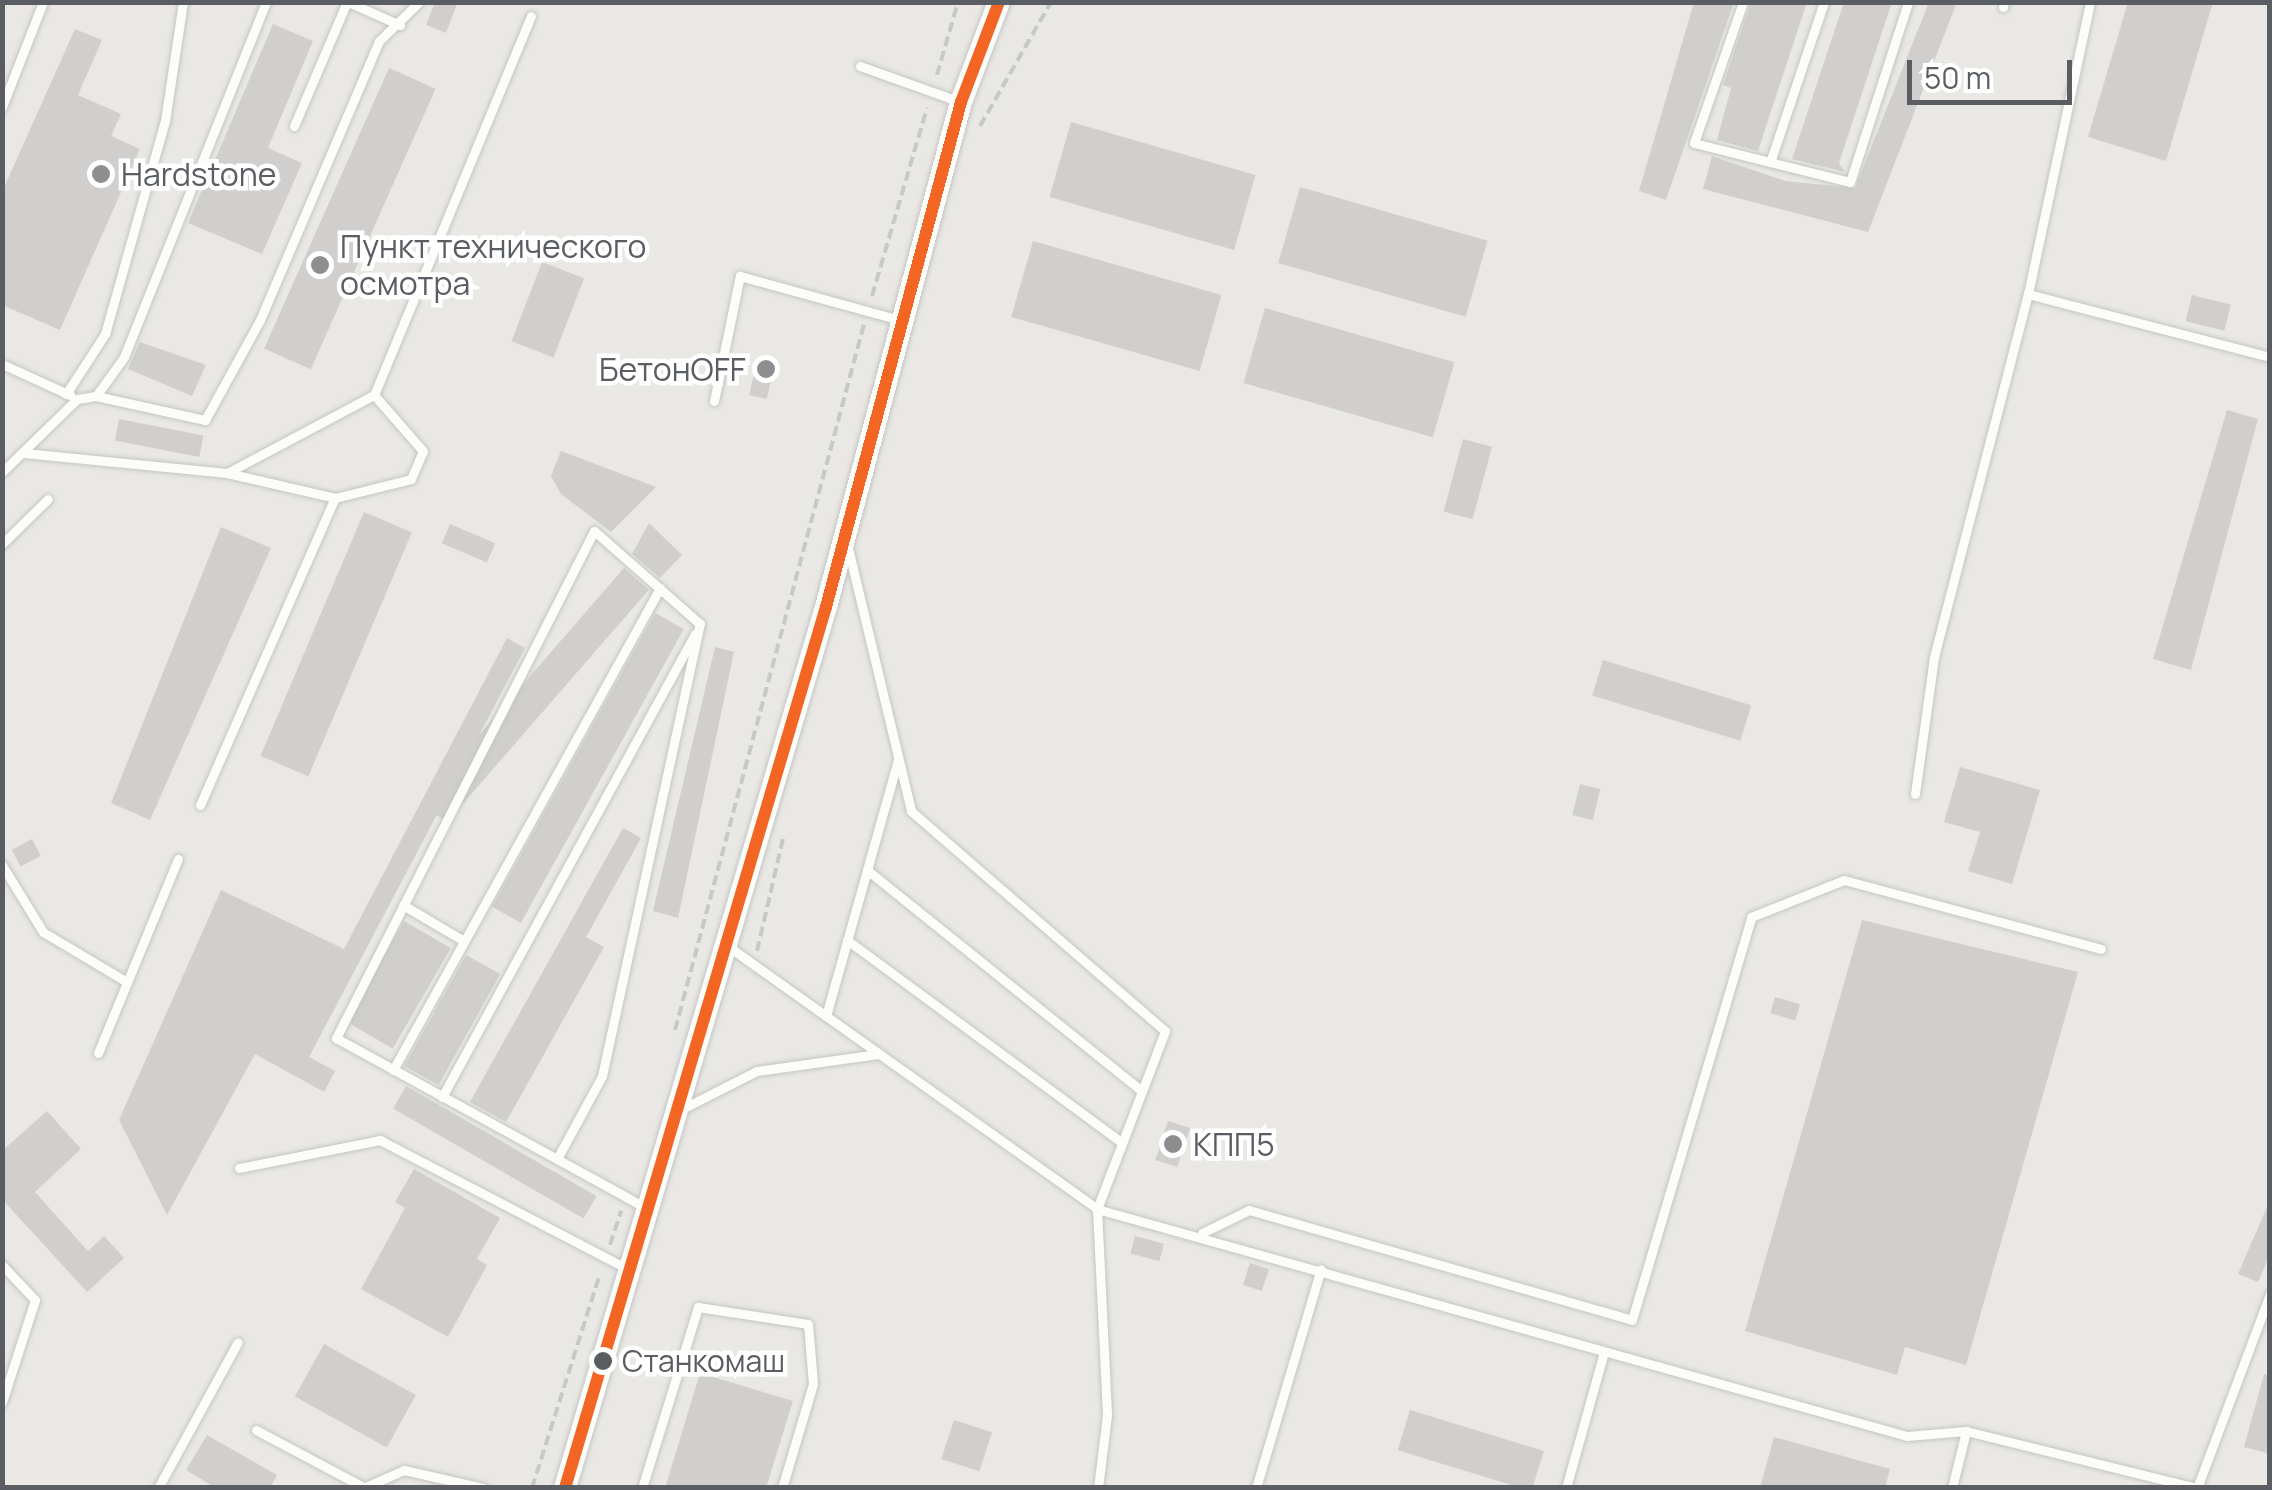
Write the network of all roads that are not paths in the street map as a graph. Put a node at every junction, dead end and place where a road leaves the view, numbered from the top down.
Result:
1 (43, 2) edge
2 (182, 2) edge
3 (266, 2) edge
4 (348, 2) edge
5 (419, 2) edge
6 (999, 2) edge
7 (1743, 2) edge
8 (1824, 2) edge
9 (1908, 2) edge
10 (2090, 2) edge
11 (531, 16) dead end
12 (400, 25) junction
13 (860, 66) dead end
14 (961, 102) junction
15 (2, 107) edge
16 (294, 126) dead end
17 (1770, 162) junction
18 (2028, 294) junction
19 (902, 321) junction
20 (2270, 357) edge
21 (2, 364) edge
22 (66, 394) junction
23 (374, 395) junction
24 (96, 396) junction
25 (76, 399) junction
26 (714, 401) dead end
27 (24, 453) junction
28 (2, 472) edge
29 (227, 473) junction
30 (335, 498) junction
31 (48, 499) dead end
32 (845, 535) junction
33 (2, 544) edge
34 (660, 588) junction
35 (700, 624) junction
36 (898, 758) junction
37 (1915, 794) dead end
38 (200, 806) dead end
39 (178, 860) dead end
40 (2, 865) edge
41 (867, 870) junction
42 (404, 906) junction
43 (847, 940) junction
44 (464, 941) junction
45 (726, 946) junction
46 (2101, 949) dead end
47 (127, 982) junction
48 (826, 1016) junction
49 (98, 1053) dead end
50 (880, 1054) junction
51 (393, 1070) junction
52 (1142, 1090) junction
53 (442, 1096) junction
54 (677, 1112) junction
55 (1122, 1144) junction
56 (557, 1160) junction
57 (239, 1168) dead end
58 (649, 1209) junction
59 (1096, 1209) junction
60 (1202, 1233) junction
61 (2, 1265) edge
62 (1321, 1268) junction
63 (630, 1271) junction
64 (2270, 1294) edge
65 (238, 1342) dead end
66 (1604, 1352) junction
67 (2, 1402) edge
68 (256, 1430) dead end
69 (1966, 1431) junction
70 (363, 1487) edge
71 (158, 1488) edge
72 (482, 1488) edge
73 (565, 1488) edge
74 (642, 1488) edge
75 (782, 1488) edge
76 (1098, 1488) edge
77 (1256, 1488) edge
78 (1566, 1488) edge
79 (1952, 1488) edge
80 (2196, 1488) edge

1 - 15 lane
2 - 22 lane
3 - 24 lane
4 - 12 lane
4 - 16 lane
5 - 12 lane
6 - 14 street
7 - 17 lane
8 - 17 lane
9 - 17 lane
10 - 18 lane
11 - 23 lane
12 - 24 lane
13 - 14 lane
14 - 19 street
18 - 20 lane
18 - 37 lane
19 - 26 lane
19 - 32 street
21 - 22 lane
22 - 25 lane
23 - 29 lane
23 - 30 lane
24 - 25 lane
25 - 27 lane
27 - 28 lane
27 - 29 lane
29 - 30 lane
30 - 38 lane
31 - 33 lane
32 - 36 lane
32 - 45 street
34 - 35 lane
34 - 42 lane
34 - 44 lane
35 - 53 lane
35 - 56 lane
36 - 41 lane
36 - 52 lane
39 - 47 lane
40 - 47 lane
41 - 43 lane
41 - 52 lane
42 - 44 lane
42 - 51 lane
43 - 48 lane
43 - 55 lane
44 - 51 lane
45 - 48 lane
45 - 54 street
46 - 60 lane
47 - 49 lane
48 - 50 lane
50 - 54 lane
50 - 59 lane
51 - 53 lane
52 - 55 lane
53 - 56 lane
54 - 58 street
55 - 59 lane
56 - 58 lane
57 - 63 lane
58 - 63 street
59 - 60 lane
59 - 76 lane
60 - 62 lane
61 - 67 lane
62 - 66 lane
62 - 77 lane
63 - 73 street
64 - 80 lane
65 - 71 lane
66 - 69 lane
66 - 78 lane
68 - 70 lane
69 - 79 lane
69 - 80 lane
70 - 72 lane
74 - 75 lane

